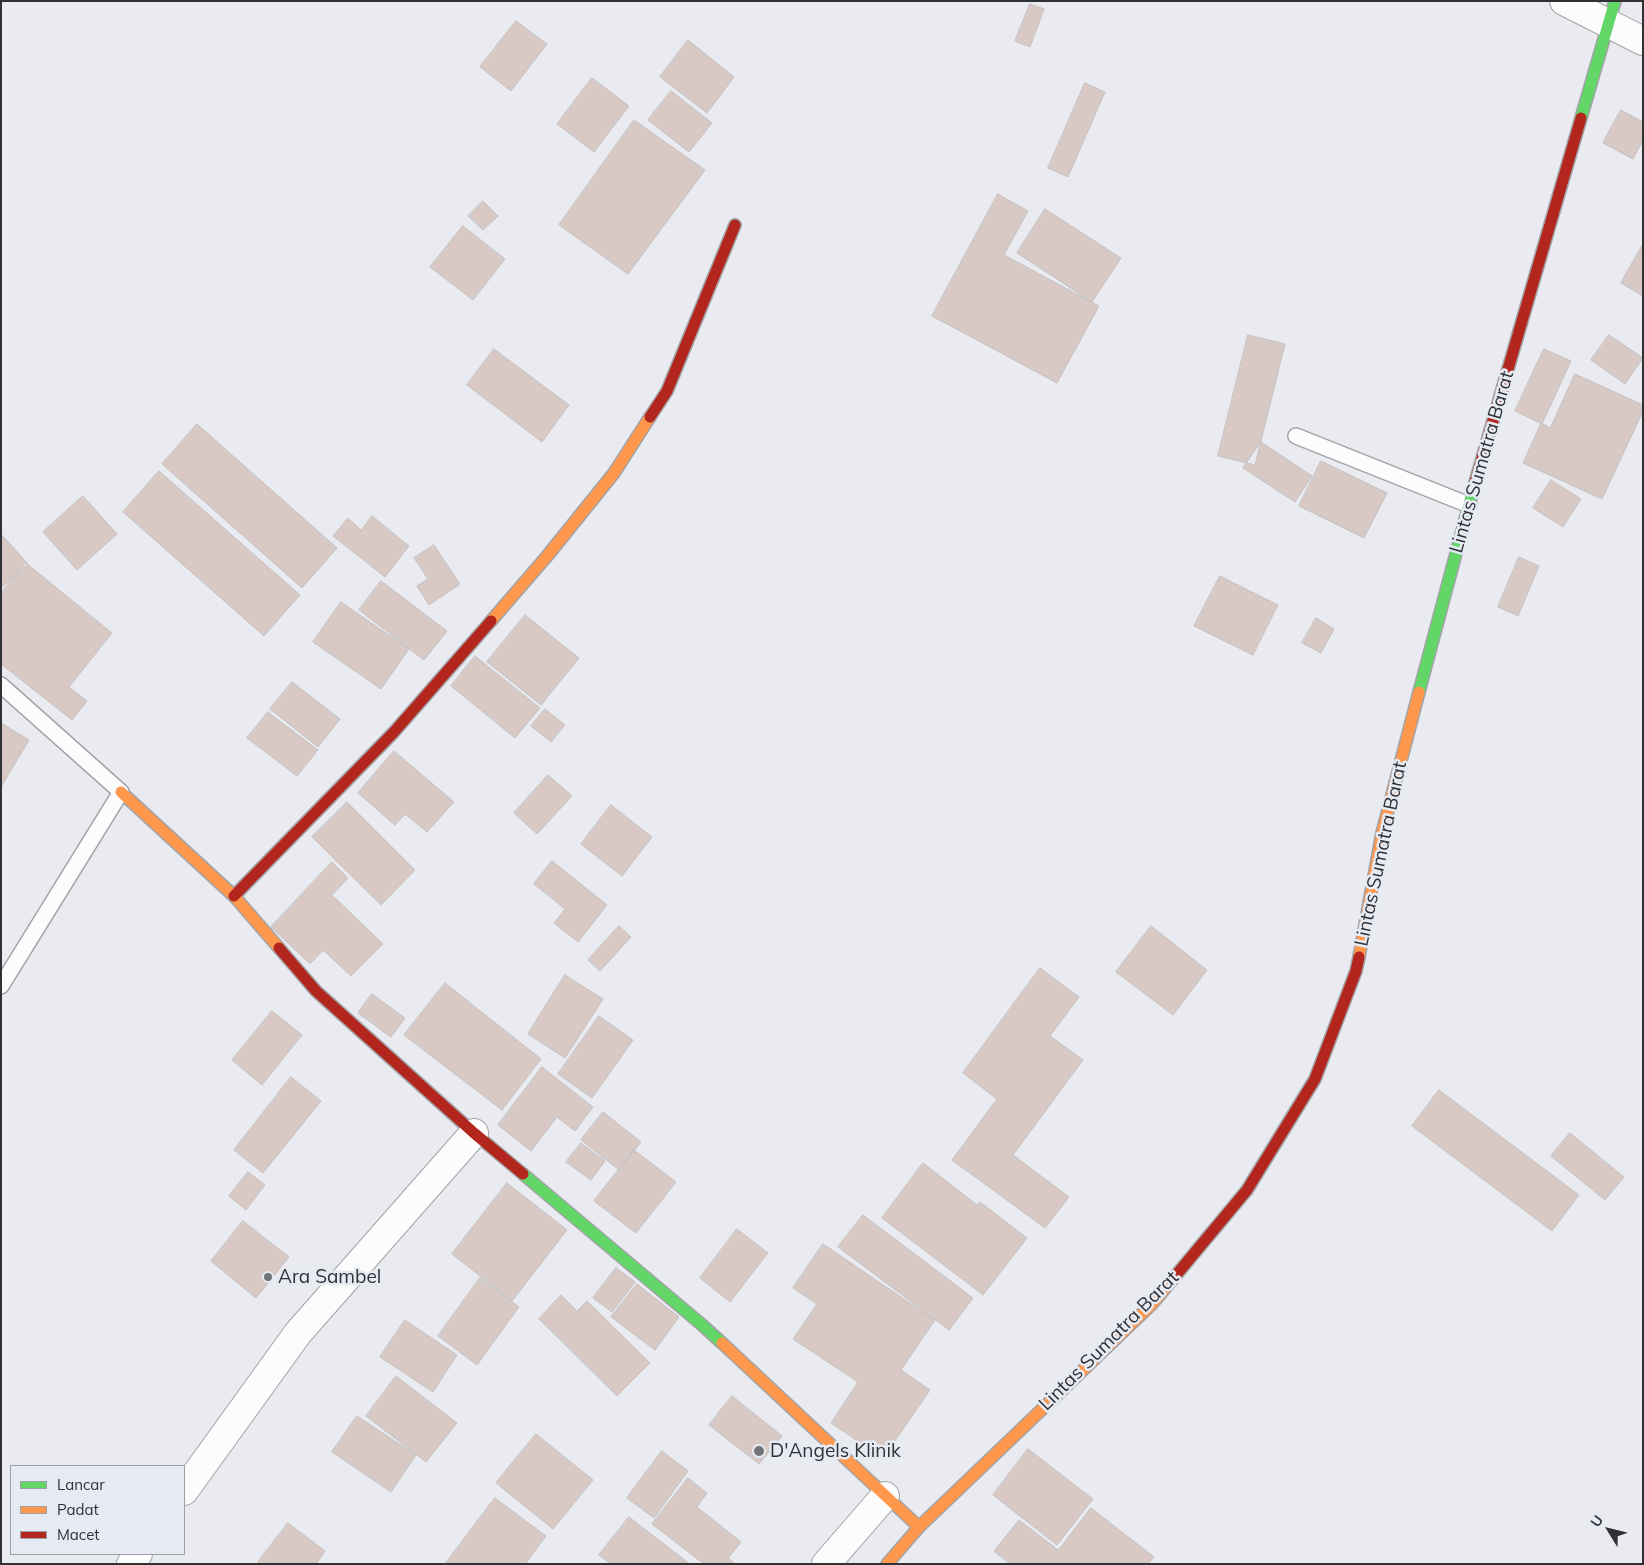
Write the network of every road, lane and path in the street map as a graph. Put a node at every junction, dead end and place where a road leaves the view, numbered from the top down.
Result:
1 (1564, 1) edge
2 (1612, 13) edge
3 (1643, 41) edge
4 (735, 224) dead end
5 (1296, 436) dead end
6 (1469, 504) junction
7 (1, 684) edge
8 (121, 792) junction
9 (234, 896) junction
10 (1, 986) edge
11 (474, 1133) junction
12 (185, 1490) edge
13 (885, 1496) junction
14 (919, 1527) junction
15 (826, 1564) edge
16 (887, 1564) edge

1 - 2 street
2 - 3 street
2 - 6 main road, Lintas Sumatra Barat
4 - 9 main road
5 - 6 lane
6 - 14 main road, Lintas Sumatra Barat
7 - 8 lane
8 - 9 main road
8 - 10 lane
9 - 11 main road
11 - 12 street
11 - 13 main road
13 - 14 main road
13 - 15 street
14 - 16 main road, Lintas Sumatra Barat

